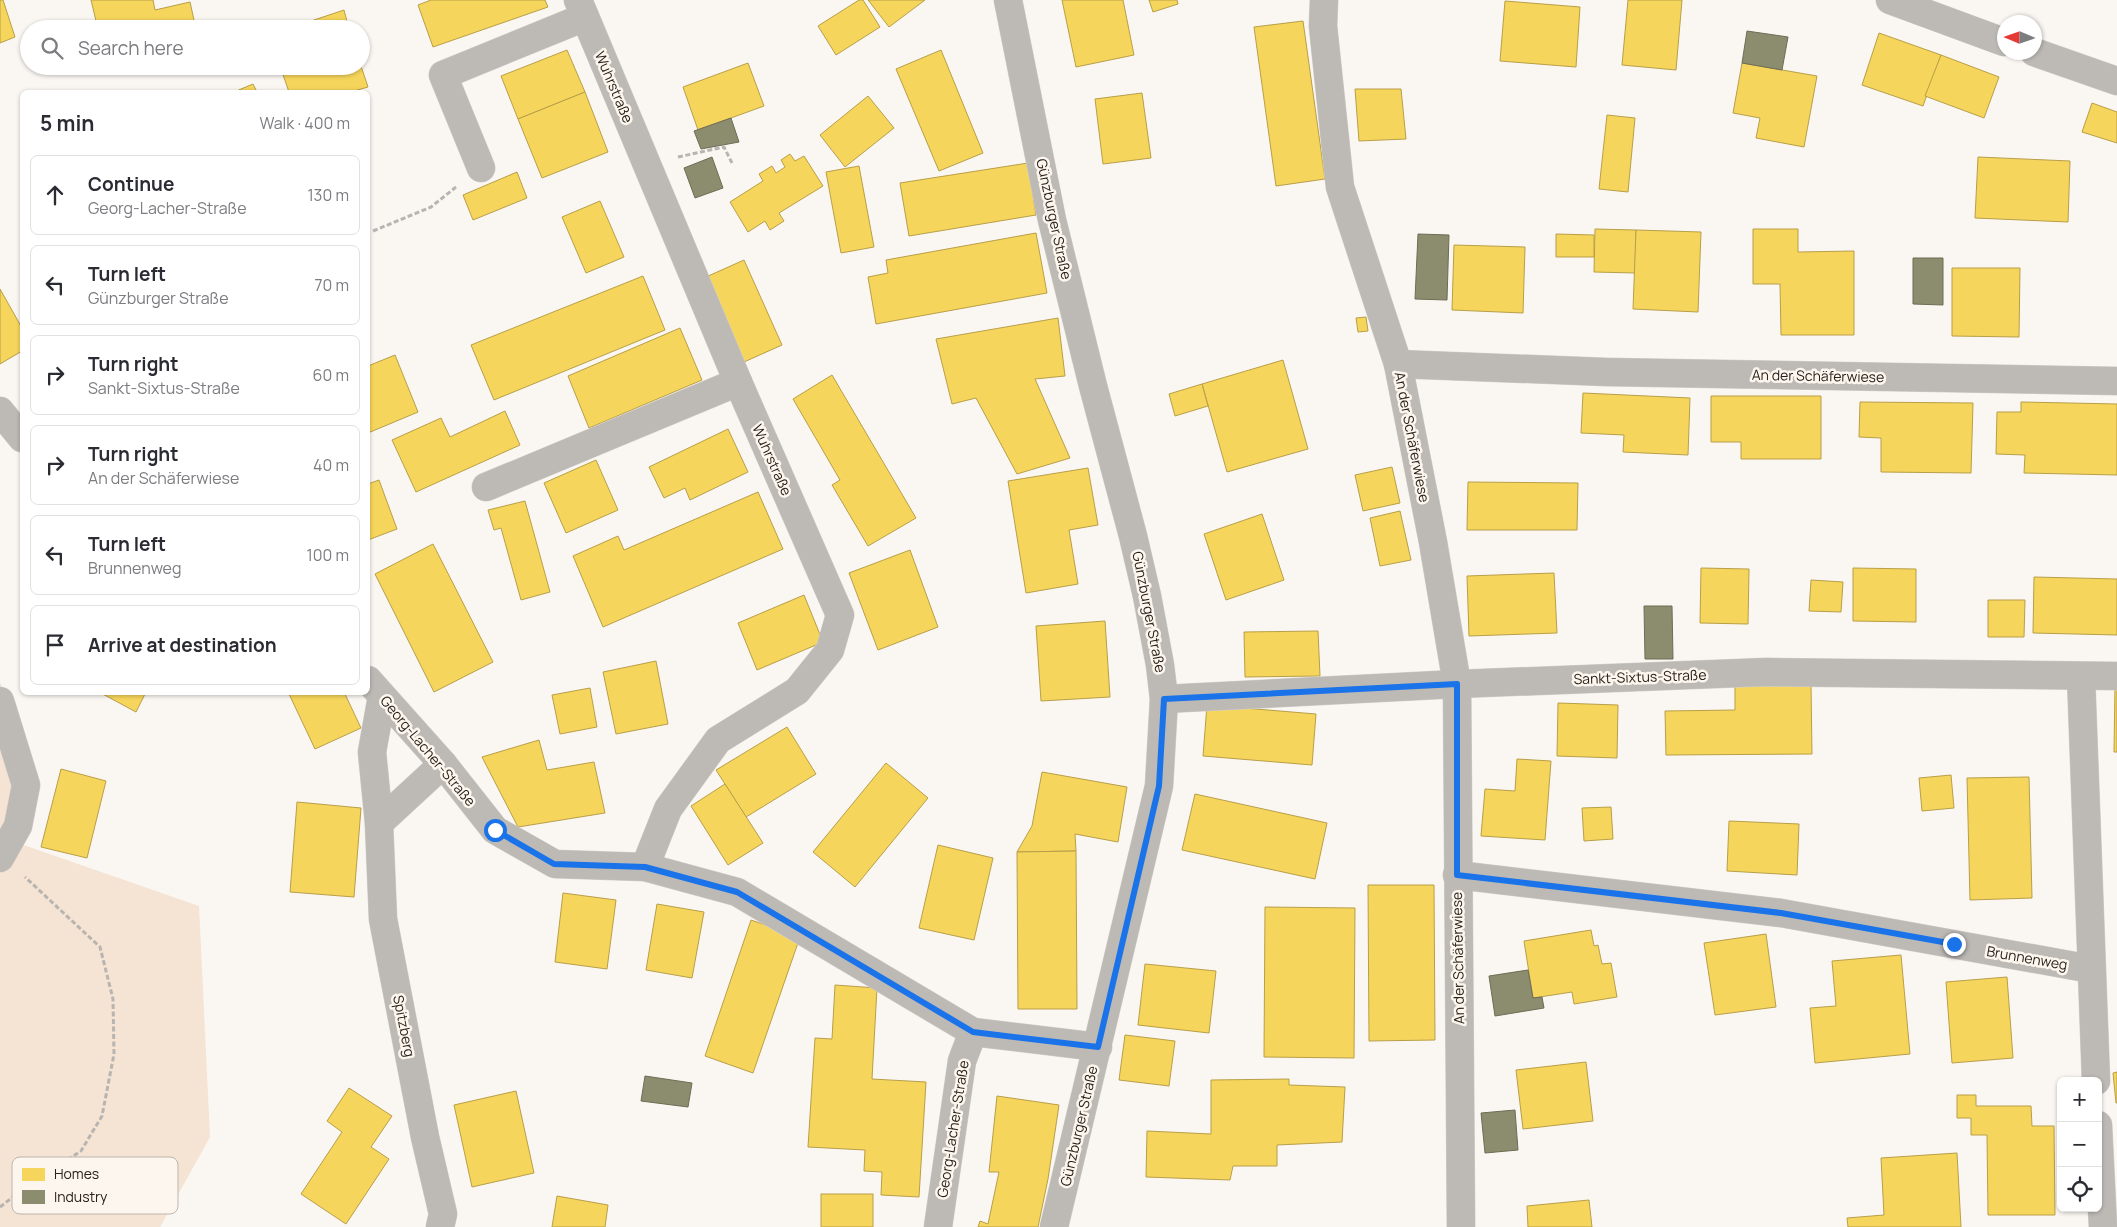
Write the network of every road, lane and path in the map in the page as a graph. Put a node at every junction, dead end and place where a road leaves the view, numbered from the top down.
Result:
1 (1008, 0) edge
2 (1324, 0) edge
3 (1890, 0) edge
4 (581, 8) edge
5 (1997, 39) edge
6 (2042, 55) edge
7 (2117, 81) edge
8 (686, 155) dead end
9 (732, 163) dead end
10 (481, 168) joint
11 (373, 231) dead end
12 (1398, 364) junction
13 (2117, 381) edge
14 (738, 382) junction
15 (0, 411) edge
16 (20, 436) edge
17 (486, 487) dead end
18 (2081, 676) junction
19 (2117, 676) edge
20 (1457, 684) junction
21 (375, 688) edge
22 (1164, 699) junction
23 (0, 701) edge
24 (443, 764) junction
25 (379, 823) junction
26 (1, 857) edge
27 (645, 867) junction
28 (1457, 875) junction
29 (2091, 970) junction
30 (973, 1032) junction
31 (1098, 1047) junction
32 (2096, 1077) edge
33 (72, 1157) edge
34 (2100, 1167) edge
35 (12, 1198) edge
36 (0, 1207) edge
37 (446, 1223) edge
38 (938, 1227) edge
39 (1054, 1227) edge
40 (1461, 1227) edge
41 (2102, 1227) edge

1 - 22 street, Günzburger Straße
2 - 12 street
3 - 5 street
4 - 10 street
4 - 14 street, Wuhrstraße
6 - 7 street
8 - 9 path
10 - 11 path
12 - 13 street, An der Schäferwiese
12 - 20 street, An der Schäferwiese
14 - 17 street
14 - 27 street, Wuhrstraße
15 - 16 street
18 - 19 street, Sankt-Sixtus-Straße
18 - 20 street, Sankt-Sixtus-Straße
18 - 29 street
20 - 22 street, Sankt-Sixtus-Straße
20 - 28 street, An der Schäferwiese
21 - 24 street, Georg-Lacher-Straße
21 - 25 street, Spitzberg
22 - 31 street, Günzburger Straße
23 - 26 street
24 - 25 street
24 - 27 street, Georg-Lacher-Straße
25 - 37 street, Spitzberg
26 - 33 path
27 - 30 street, Georg-Lacher-Straße
28 - 29 street, Brunnenweg
28 - 40 street, An der Schäferwiese
29 - 32 street
30 - 31 street, Georg-Lacher-Straße
30 - 38 street, Georg-Lacher-Straße
31 - 39 street, Günzburger Straße
34 - 41 street
35 - 36 path

